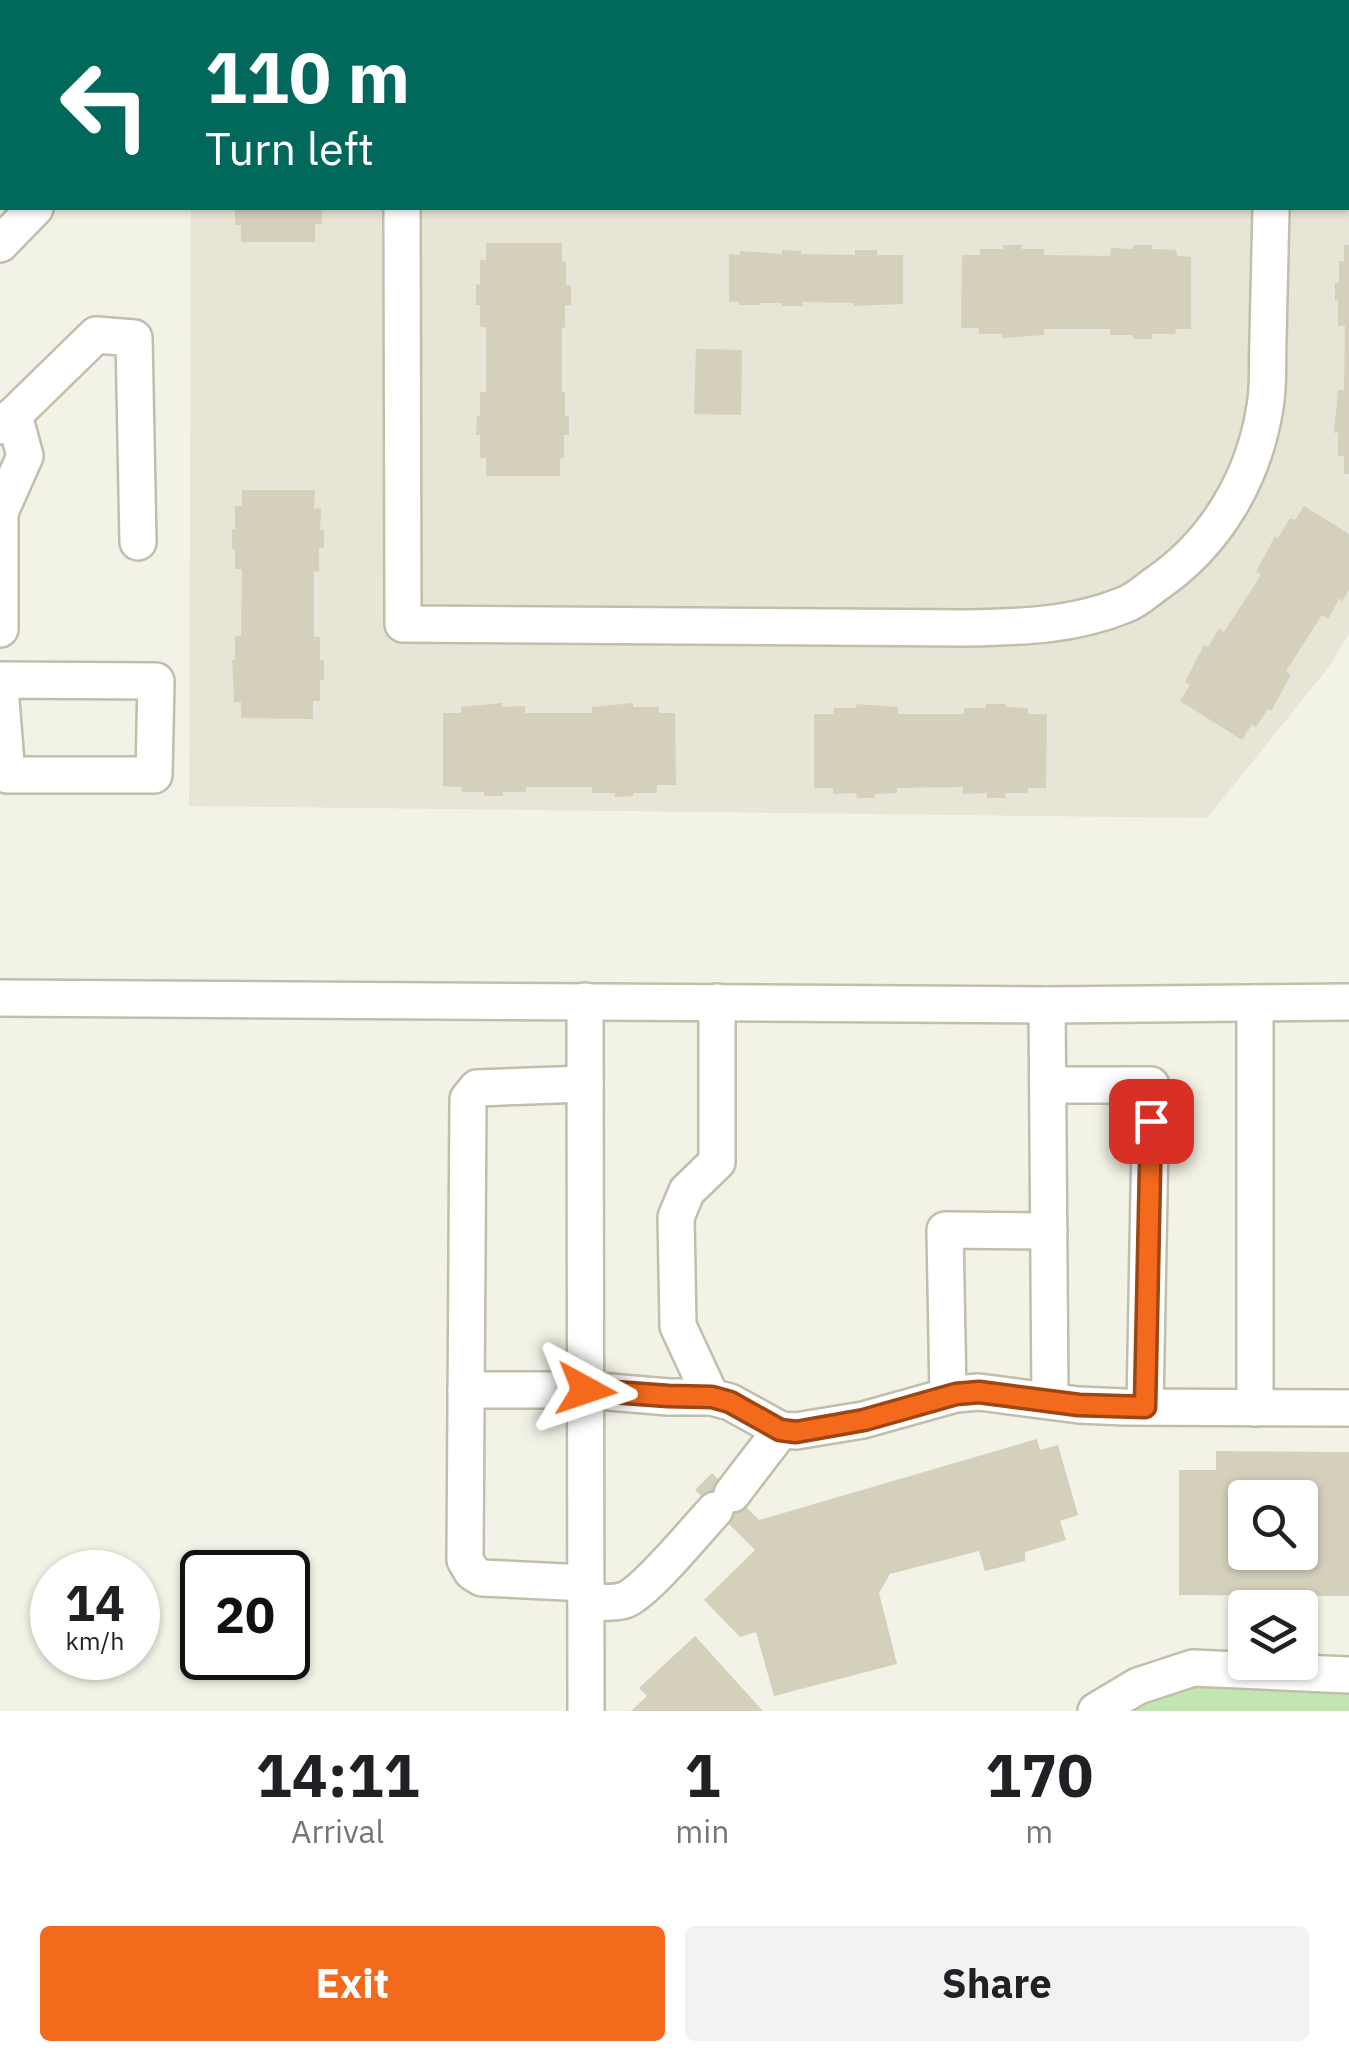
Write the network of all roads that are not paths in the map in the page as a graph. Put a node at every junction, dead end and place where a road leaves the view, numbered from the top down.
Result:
1 (33, 210) edge
2 (402, 210) edge
3 (1271, 210) edge
4 (0, 244) edge
5 (7, 420) edge
6 (1, 506) edge
7 (138, 542) dead end
8 (0, 629) edge
9 (0, 680) edge
10 (0, 688) edge
11 (0, 998) edge
12 (586, 1001) junction
13 (717, 1002) junction
14 (1349, 1002) edge
15 (1255, 1003) junction
16 (1047, 1005) junction
17 (585, 1084) junction
18 (1048, 1086) junction
19 (1049, 1231) junction
20 (466, 1390) junction
21 (586, 1390) junction
22 (948, 1396) junction
23 (712, 1397) junction
24 (1050, 1400) junction
25 (1145, 1407) junction
26 (1255, 1408) junction
27 (1349, 1408) edge
28 (780, 1430) junction
29 (586, 1592) junction
30 (1349, 1675) edge
31 (586, 1711) edge
32 (1096, 1711) edge

1 - 4 street
2 - 3 street
5 - 6 street
5 - 7 street
6 - 8 street
9 - 10 street
11 - 12 street
12 - 13 street
12 - 17 street
13 - 16 street
13 - 23 street
14 - 15 street
15 - 16 street
15 - 26 street
16 - 18 street
17 - 20 street
17 - 21 street
18 - 19 street
18 - 25 street
19 - 22 street
19 - 24 street
20 - 21 street
20 - 29 street
21 - 23 street
21 - 29 street
22 - 24 street
22 - 28 street
23 - 28 street
24 - 25 street
25 - 26 street
26 - 27 street
28 - 29 street
29 - 31 street
30 - 32 street

